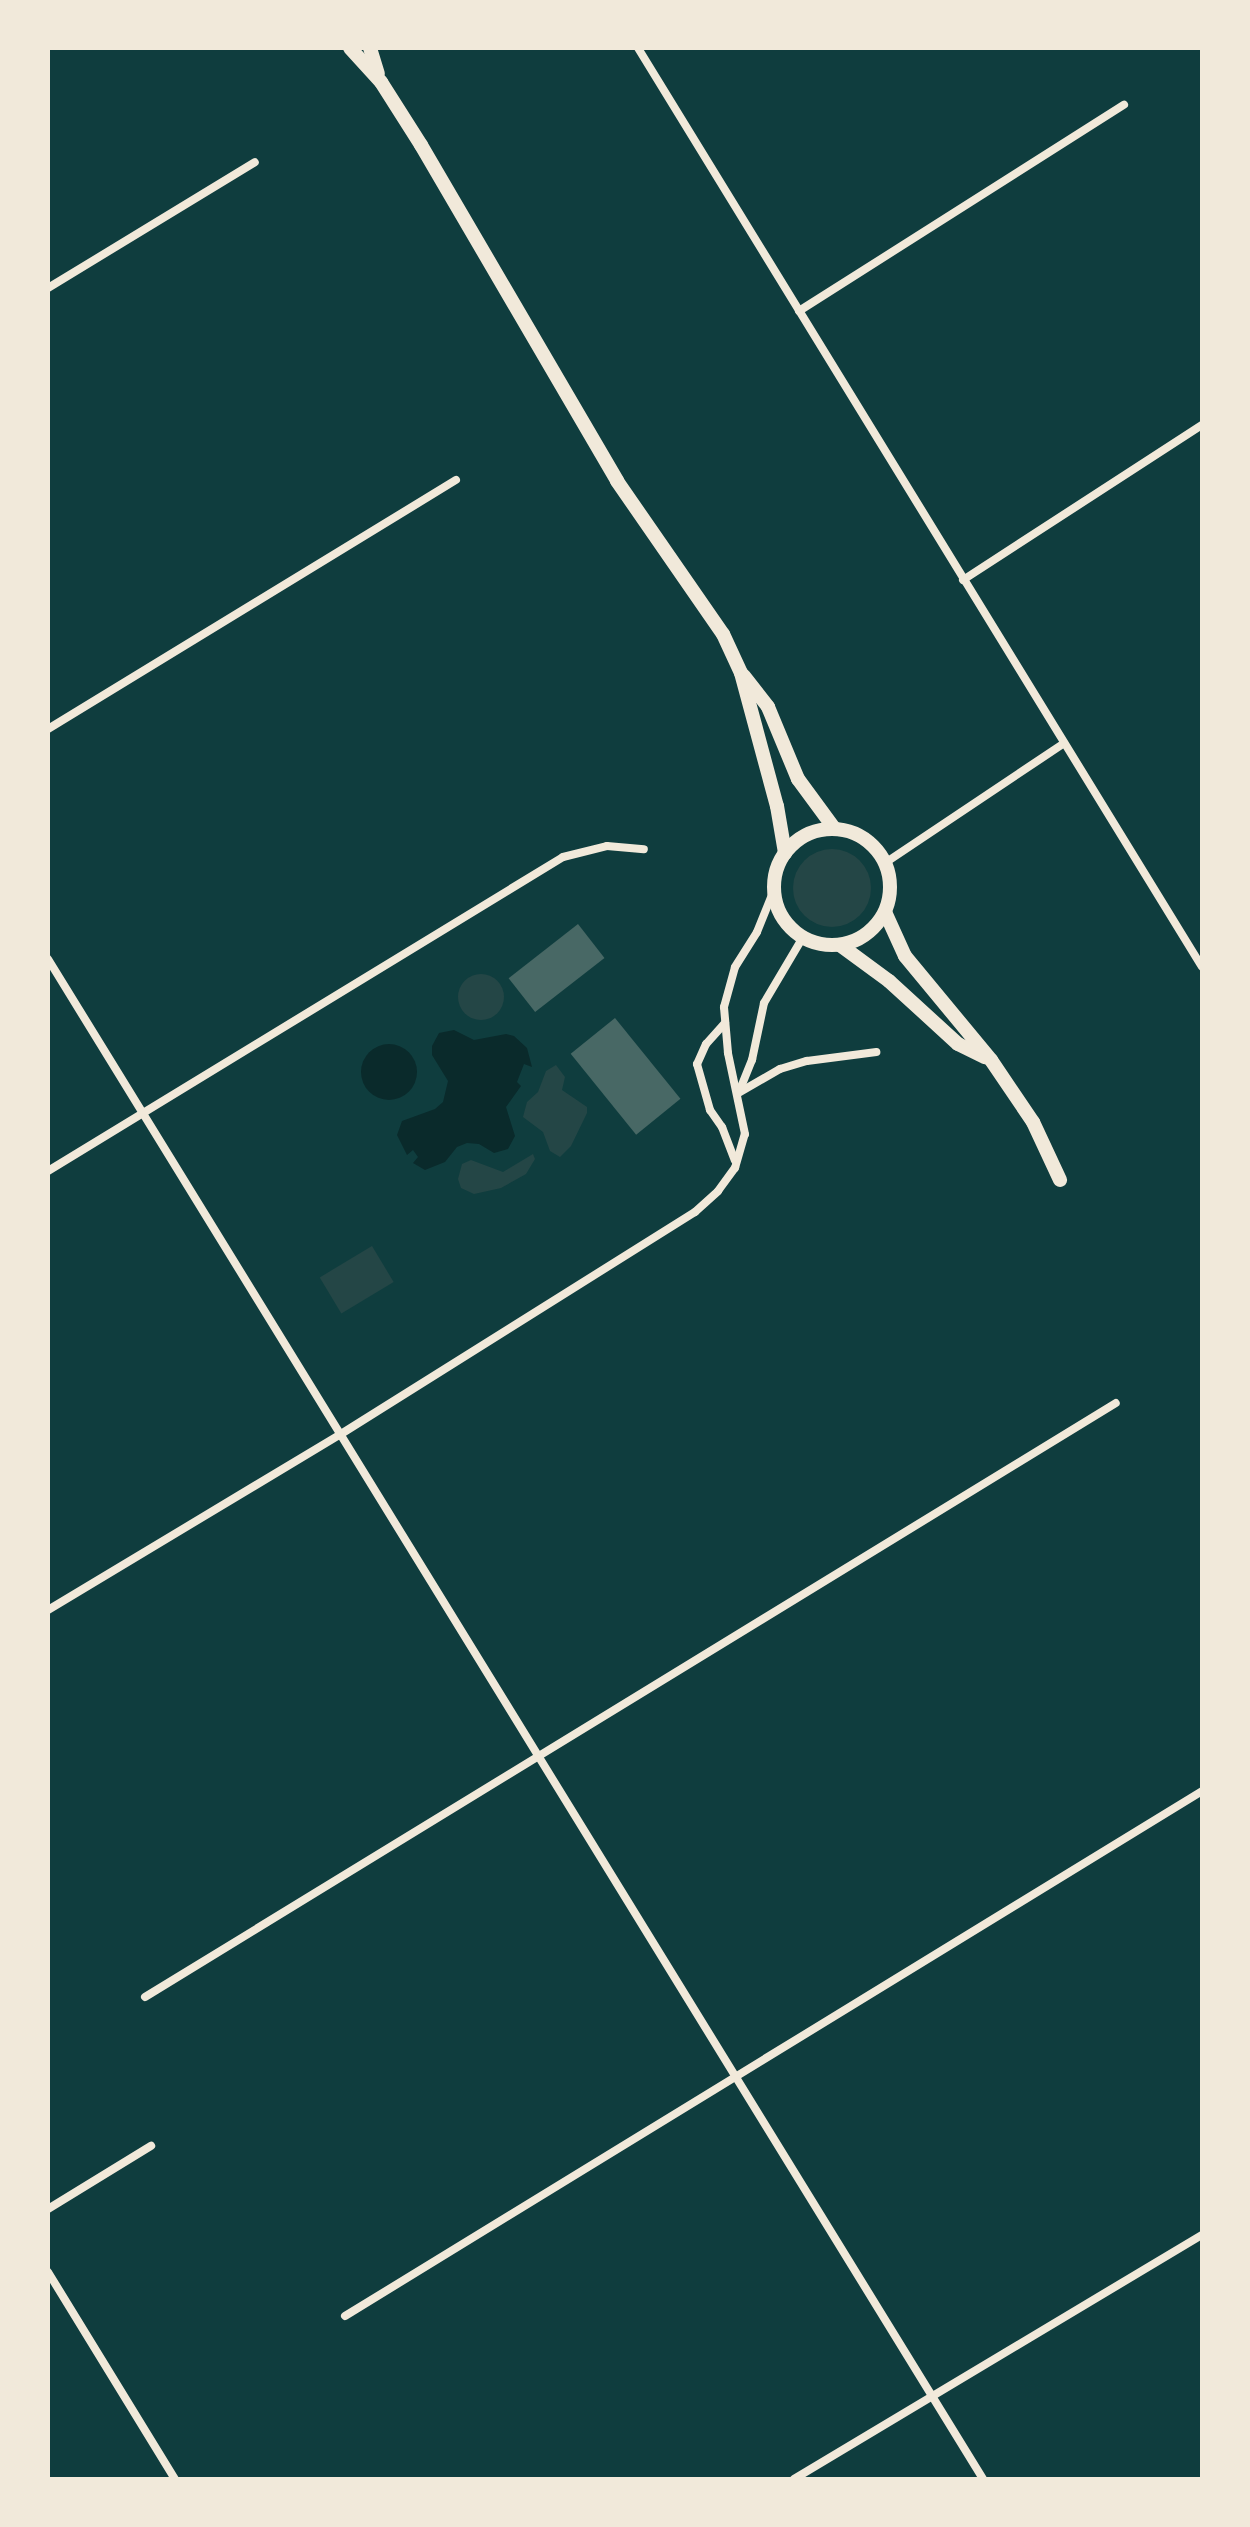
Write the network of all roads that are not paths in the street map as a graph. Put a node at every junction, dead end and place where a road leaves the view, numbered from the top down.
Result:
1 (350, 48) edge
2 (370, 48) edge
3 (639, 48) edge
4 (381, 82) junction
5 (1124, 105) dead end
6 (255, 162) dead end
7 (48, 288) edge
8 (799, 311) junction
9 (1202, 425) edge
10 (456, 480) dead end
11 (963, 580) junction
12 (741, 673) junction
13 (48, 729) edge
14 (1063, 744) junction
15 (834, 828) junction
16 (644, 849) dead end
17 (785, 853) junction
18 (885, 863) junction
19 (774, 890) junction
20 (885, 912) junction
21 (803, 937) junction
22 (840, 945) junction
23 (48, 959) edge
24 (1202, 967) edge
25 (725, 1023) junction
26 (876, 1052) dead end
27 (991, 1060) junction
28 (739, 1092) junction
29 (143, 1114) junction
30 (736, 1163) junction
31 (48, 1171) edge
32 (1060, 1180) dead end
33 (1116, 1403) dead end
34 (341, 1434) junction
35 (48, 1610) edge
36 (538, 1755) junction
37 (1202, 1791) edge
38 (145, 1997) dead end
39 (736, 2076) junction
40 (151, 2146) dead end
41 (48, 2209) edge
42 (1202, 2235) edge
43 (48, 2272) edge
44 (345, 2316) dead end
45 (932, 2395) junction
46 (175, 2479) edge
47 (794, 2479) edge
48 (983, 2479) edge

1 - 4 street
2 - 4 street
3 - 8 street
4 - 12 street
5 - 8 street
6 - 7 street
8 - 11 street
9 - 11 street
10 - 13 street
11 - 14 street
12 - 15 street
12 - 17 street
14 - 18 street
14 - 24 street
15 - 17 street
15 - 18 street
16 - 29 street
17 - 19 street
18 - 20 street
19 - 21 street
19 - 25 street
20 - 22 street
20 - 27 street
21 - 22 street
21 - 28 street
22 - 27 street
23 - 29 street
25 - 28 street
25 - 30 street
26 - 28 street
27 - 32 street
28 - 30 street
29 - 31 street
29 - 34 street
30 - 34 street
33 - 36 street
34 - 35 street
34 - 36 street
36 - 38 street
36 - 39 street
37 - 39 street
39 - 44 street
39 - 45 street
40 - 41 street
42 - 45 street
43 - 46 street
45 - 47 street
45 - 48 street

